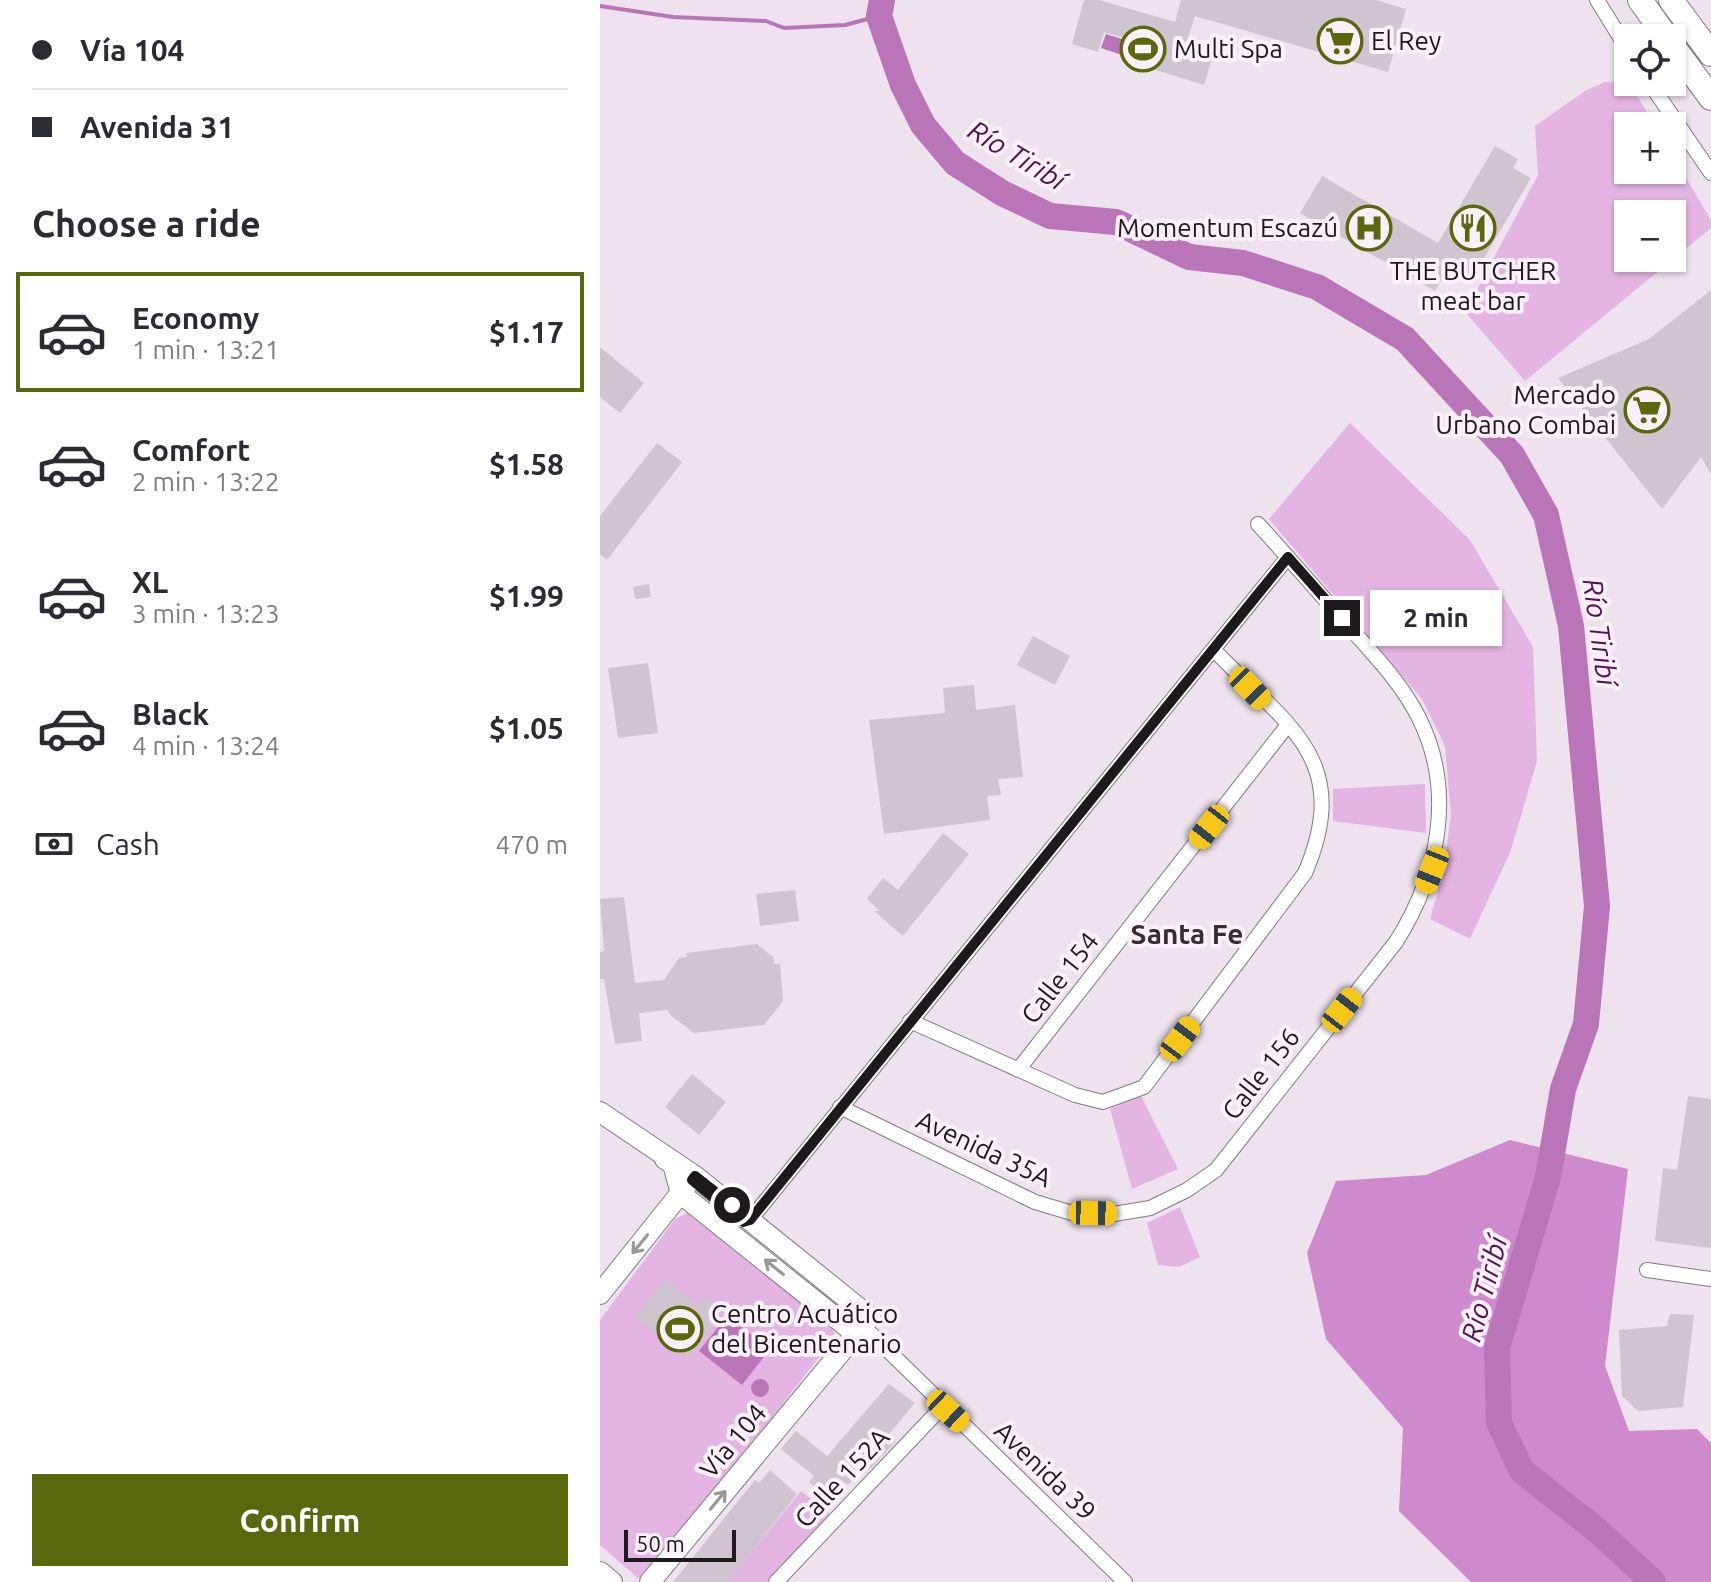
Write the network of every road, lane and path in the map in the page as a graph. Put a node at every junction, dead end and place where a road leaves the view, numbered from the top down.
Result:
1 (1597, 0) edge
2 (1640, 0) edge
3 (1671, 0) edge
4 (1657, 24) edge
5 (1614, 27) edge
6 (1711, 54) edge
7 (1686, 64) edge
8 (1659, 96) edge
9 (1711, 98) edge
10 (1711, 173) edge
11 (1258, 524) dead end
12 (1288, 557) junction
13 (1214, 650) junction
14 (1287, 726) junction
15 (910, 1021) junction
16 (1018, 1070) junction
17 (840, 1107) junction
18 (600, 1113) edge
19 (689, 1183) junction
20 (1114, 1214) joint
21 (750, 1220) junction
22 (1647, 1270) dead end
23 (1711, 1279) edge
24 (600, 1294) edge
25 (860, 1330) junction
26 (943, 1406) junction
27 (600, 1572) edge
28 (612, 1582) edge
29 (650, 1582) edge
30 (776, 1582) edge
31 (1125, 1582) edge

1 - 5 street
2 - 4 highway
3 - 6 highway
7 - 9 highway
8 - 10 street
11 - 12 street, Calle 156
12 - 13 street
12 - 20 street, Calle 156
13 - 14 street
13 - 15 street
14 - 16 street, Calle 154
14 - 16 street
15 - 16 street
15 - 17 street
17 - 20 street, Avenida 35A
17 - 21 street
18 - 19 main road
18 - 19 main road
19 - 21 main road
19 -> 24 main road
25 -> 19 main road
21 - 25 main road
22 - 23 street
25 - 26 street, Avenida 39
29 -> 25 main road, Vía 104
26 - 30 street, Calle 152A
26 - 31 street, Avenida 39
27 - 28 main road

